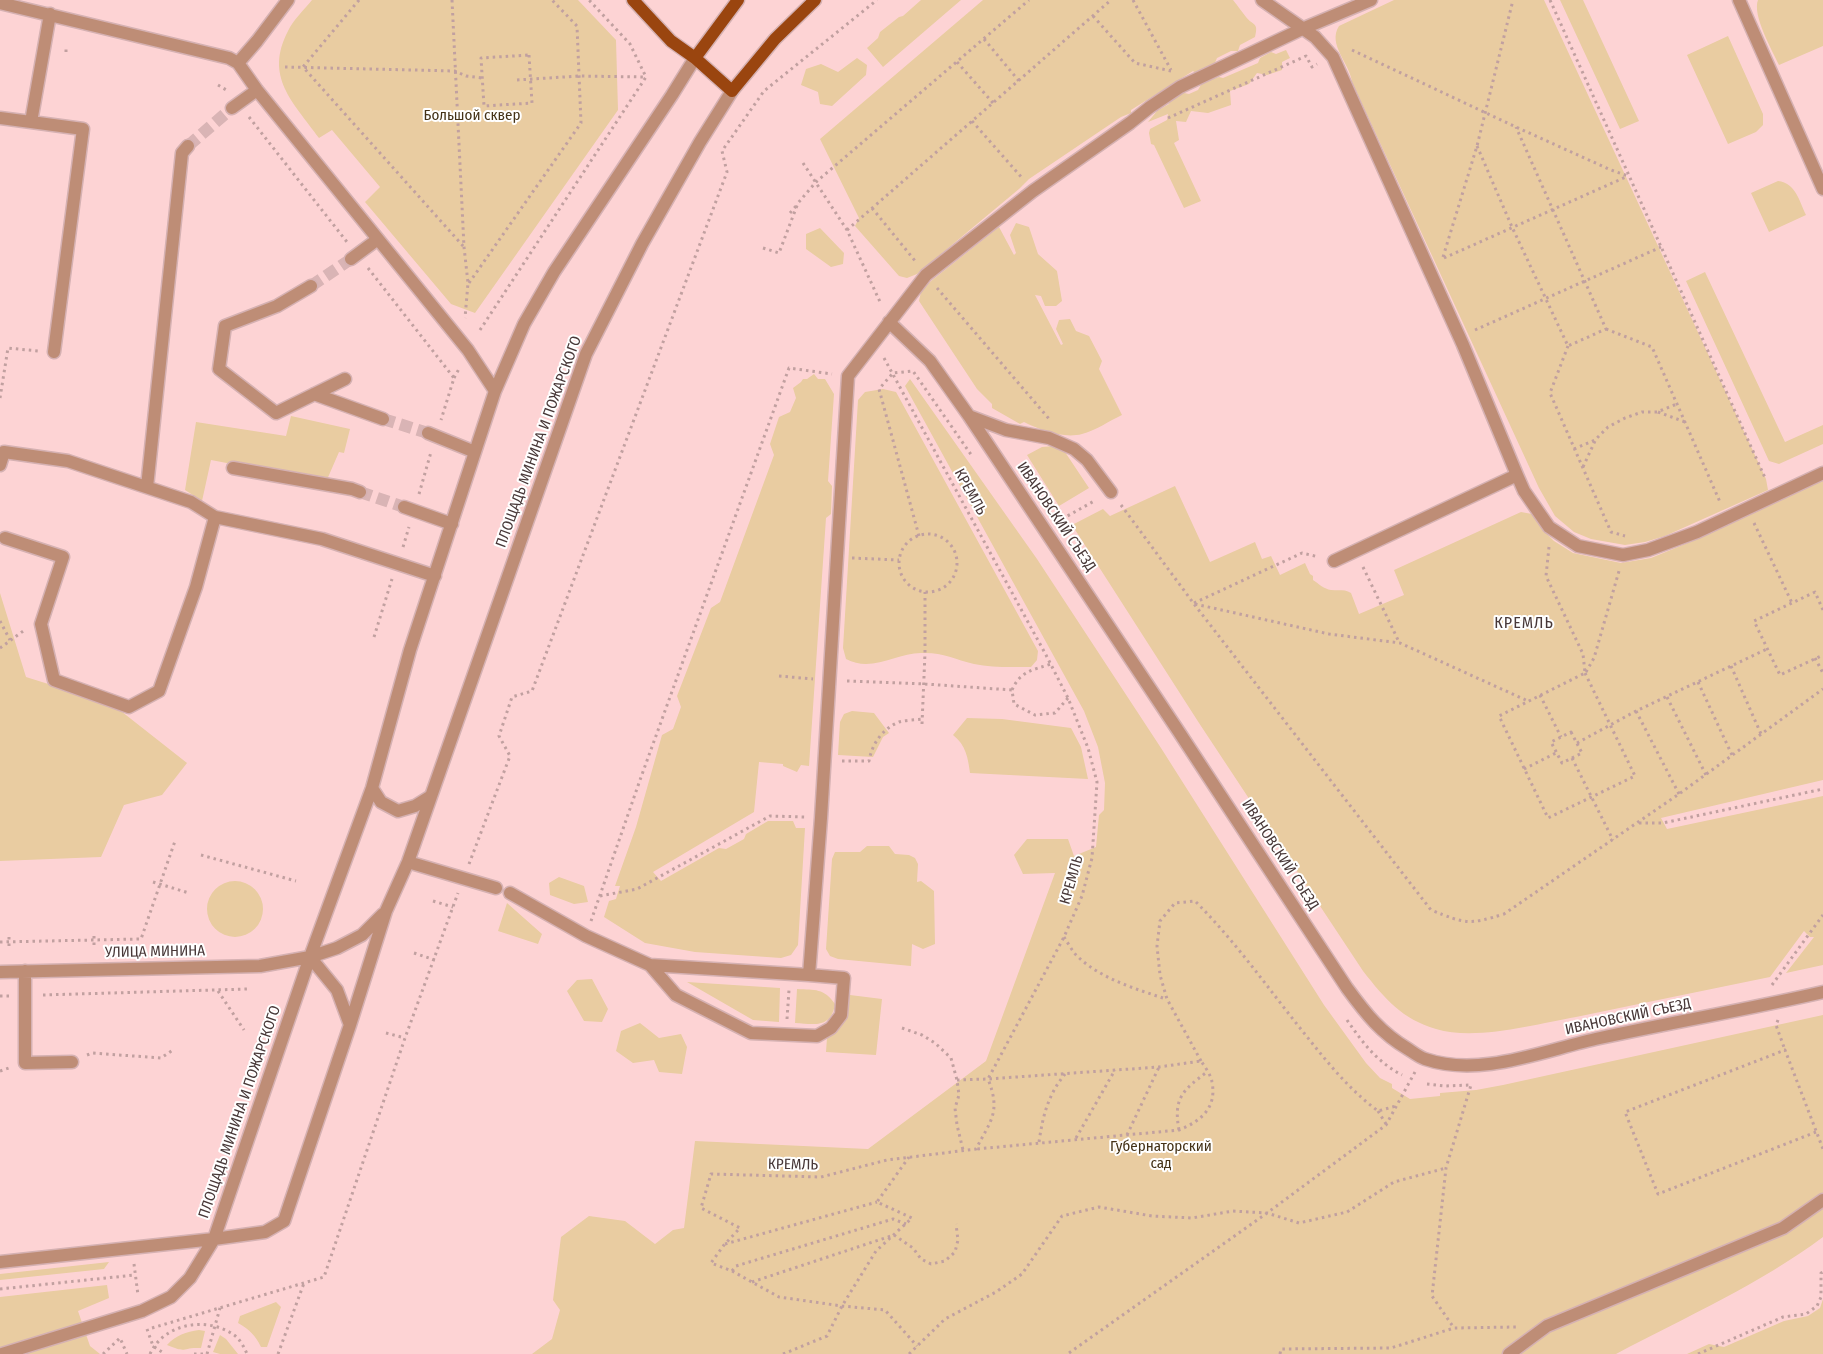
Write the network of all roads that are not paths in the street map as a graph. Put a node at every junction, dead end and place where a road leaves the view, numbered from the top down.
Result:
1 (288, 0) edge
2 (633, 0) edge
3 (738, 0) edge
4 (815, 0) edge
5 (1262, 0) edge
6 (1371, 0) edge
7 (1739, 0) edge
8 (7, 3) edge
9 (50, 14) junction
10 (1302, 29) junction
11 (695, 58) junction
12 (238, 63) junction
13 (257, 90) junction
14 (732, 91) junction
15 (235, 106) tunnel mouth
16 (0, 118) edge
17 (31, 122) junction
18 (188, 146) tunnel mouth
19 (1823, 189) edge
20 (378, 239) junction
21 (354, 257) tunnel mouth
22 (311, 286) tunnel mouth
23 (889, 322) junction
24 (54, 352) road end
25 (345, 379) dead end
26 (495, 391) junction
27 (314, 394) junction
28 (969, 416) junction
29 (383, 419) tunnel mouth
30 (432, 434) tunnel mouth
31 (475, 452) junction
32 (0, 465) edge
33 (233, 468) dead end
34 (1823, 473) edge
35 (1517, 476) junction
36 (147, 487) junction
37 (360, 492) tunnel mouth
38 (1111, 492) road end
39 (409, 508) tunnel mouth
40 (215, 517) junction
41 (452, 524) junction
42 (5, 538) dead end
43 (1334, 561) dead end
44 (435, 576) junction
45 (372, 788) junction
46 (431, 796) junction
47 (408, 862) junction
48 (496, 888) dead end
49 (510, 893) dead end
50 (386, 912) junction
51 (310, 957) junction
52 (650, 965) junction
53 (25, 971) junction
54 (0, 972) edge
55 (809, 975) junction
56 (1823, 992) edge
57 (350, 1025) junction
58 (72, 1062) road end
59 (1823, 1200) edge
60 (214, 1239) junction
61 (0, 1262) edge
62 (2, 1354) edge
63 (1509, 1354) edge

1 - 12 street
2 - 11 main road
3 - 11 main road, ПЛОЩАДЬ МИНИНА И ПОЖАРСКОГО
4 - 14 main road, ПЛОЩАДЬ МИНИНА И ПОЖАРСКОГО
5 - 10 street
6 - 10 street
7 - 19 street
8 - 9 street
9 - 12 street
9 - 17 street
10 - 23 street
10 - 35 street
11 - 14 main road
11 - 26 street, ПЛОЩАДЬ МИНИНА И ПОЖАРСКОГО
12 - 13 street
13 - 15 street
13 - 20 street
14 - 46 street, ПЛОЩАДЬ МИНИНА И ПОЖАРСКОГО
16 - 17 street
17 - 24 street
18 - 36 street
20 - 21 street
20 - 26 street
22 - 27 street
23 - 28 street, ИВАНОВСКИЙ СЪЕЗД
23 - 55 street
25 - 27 street
26 - 31 street, ПЛОЩАДЬ МИНИНА И ПОЖАРСКОГО
27 - 29 street
28 - 38 street
28 - 56 street, ИВАНОВСКИЙ СЪЕЗД
30 - 31 street
31 - 41 street, ПЛОЩАДЬ МИНИНА И ПОЖАРСКОГО
32 - 36 street
33 - 37 street
34 - 35 street
35 - 43 street
36 - 40 street
39 - 41 street
40 - 42 street
40 - 44 street
41 - 44 street, ПЛОЩАДЬ МИНИНА И ПОЖАРСКОГО
44 - 45 street, ПЛОЩАДЬ МИНИНА И ПОЖАРСКОГО
45 - 46 street
45 - 51 street, ПЛОЩАДЬ МИНИНА И ПОЖАРСКОГО
46 - 47 street, ПЛОЩАДЬ МИНИНА И ПОЖАРСКОГО
47 - 48 street
47 - 50 street, ПЛОЩАДЬ МИНИНА И ПОЖАРСКОГО
49 - 52 street
50 - 51 street, ПЛОЩАДЬ МИНИНА И ПОЖАРСКОГО
50 - 57 street, ПЛОЩАДЬ МИНИНА И ПОЖАРСКОГО
51 - 53 street, УЛИЦА МИНИНА
51 - 57 street
51 - 60 street, ПЛОЩАДЬ МИНИНА И ПОЖАРСКОГО
52 - 55 street
52 - 55 street
53 - 54 street, УЛИЦА МИНИНА
53 - 58 street
57 - 60 street, ПЛОЩАДЬ МИНИНА И ПОЖАРСКОГО
59 - 63 street
60 - 61 street
60 - 62 street

